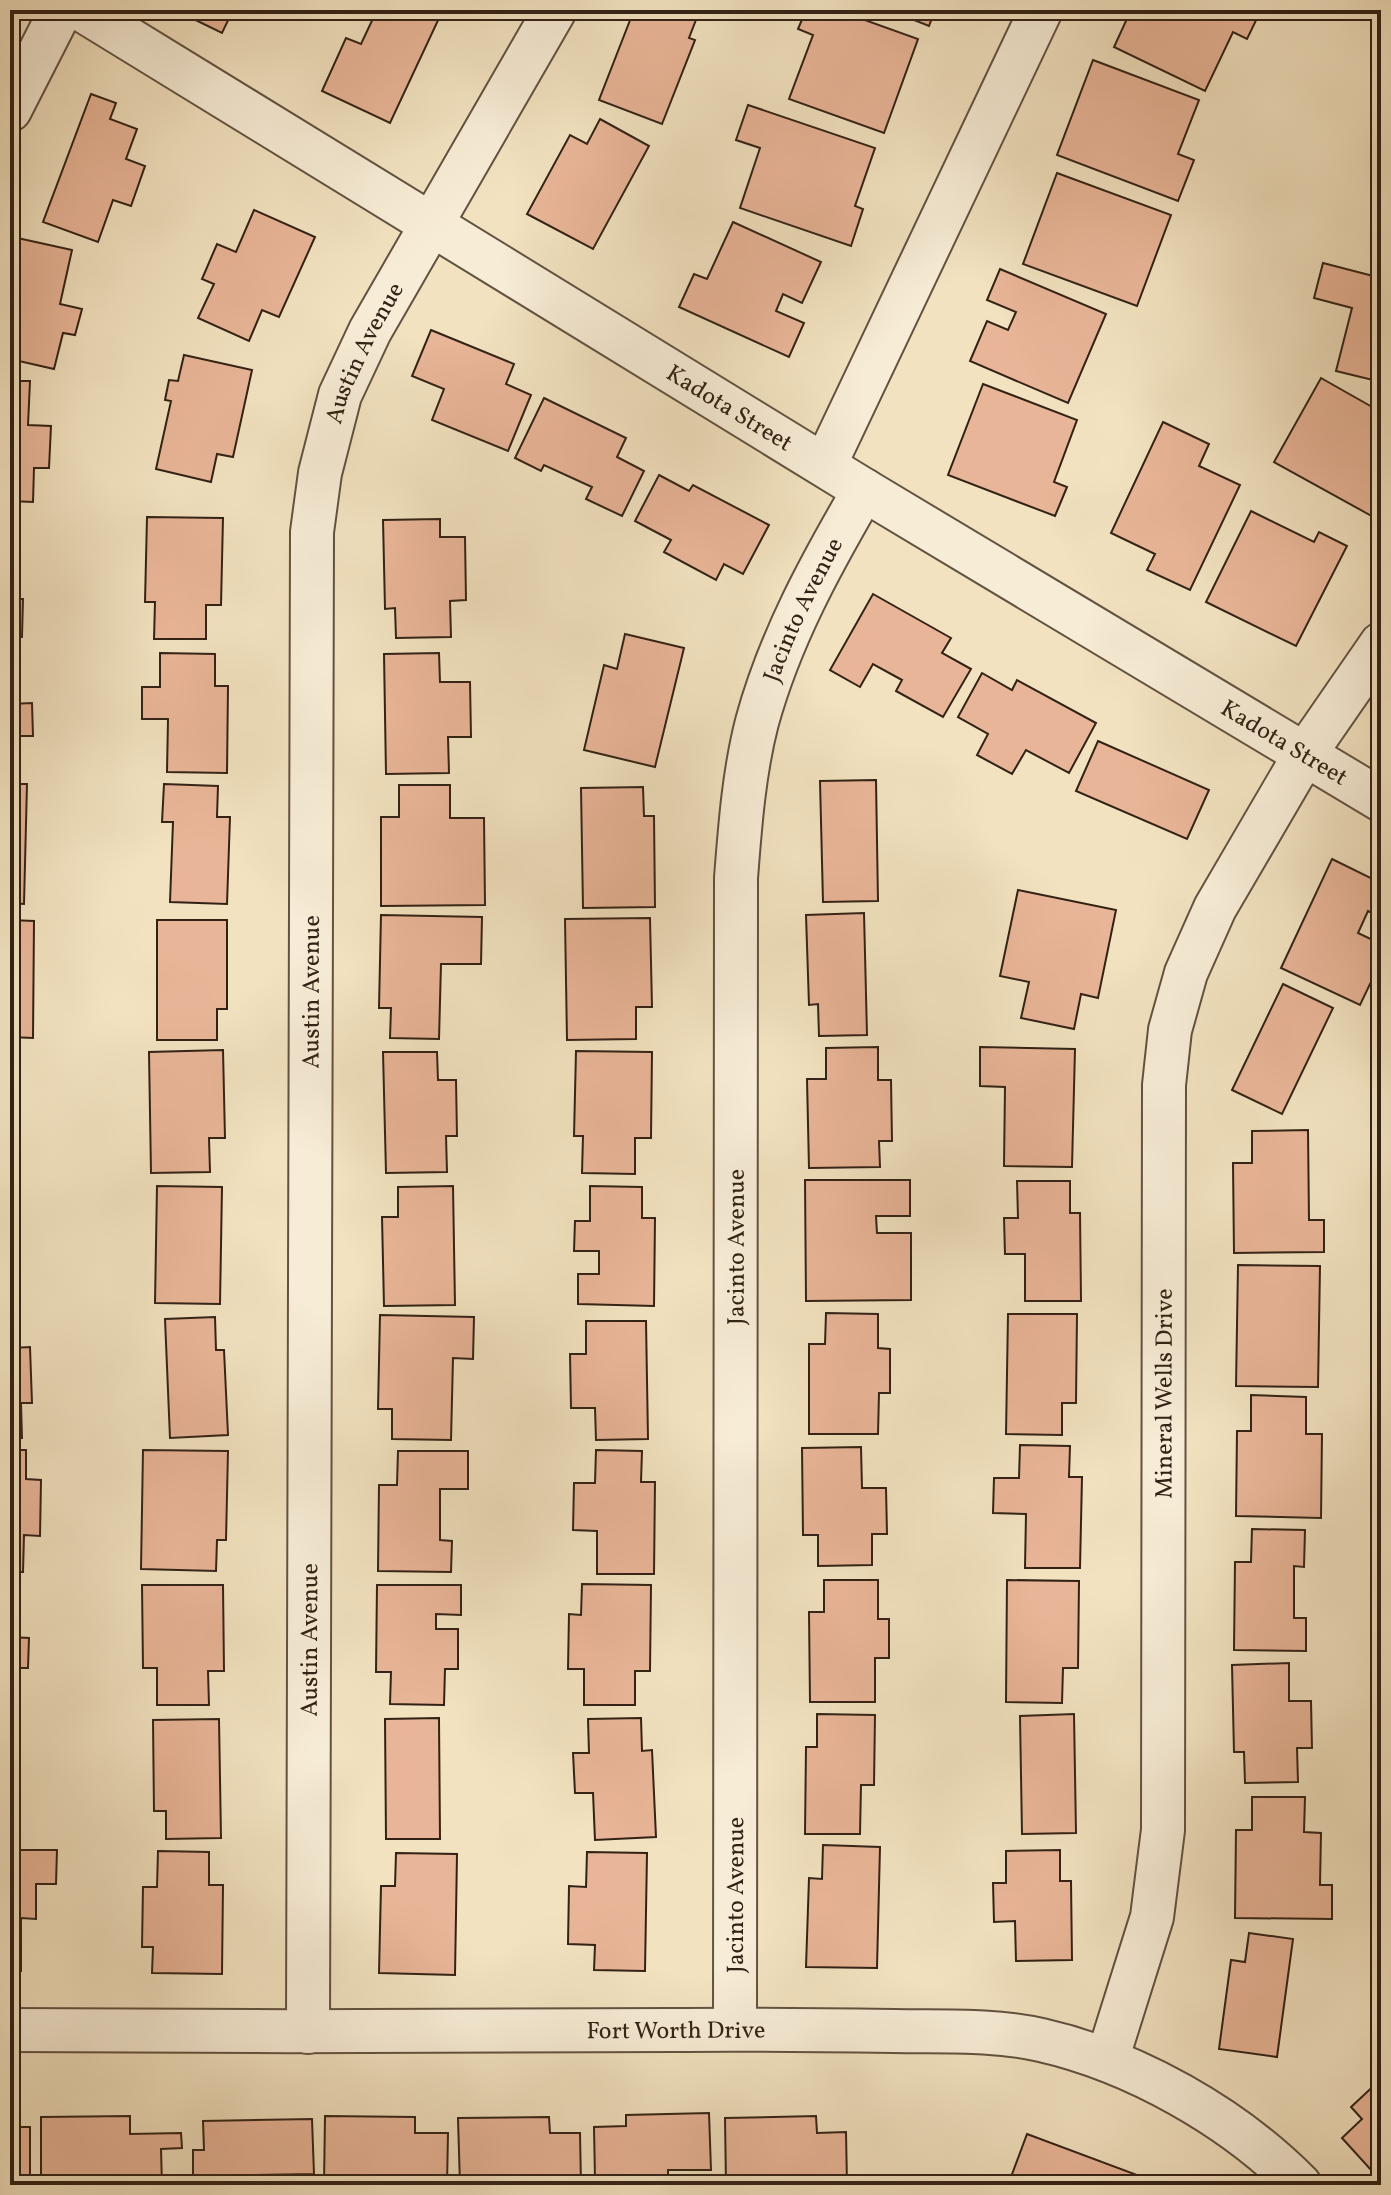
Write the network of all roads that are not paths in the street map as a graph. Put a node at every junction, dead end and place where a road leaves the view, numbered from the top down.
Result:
1 (61, 10) edge
2 (82, 10) edge
3 (555, 10) edge
4 (1041, 10) edge
5 (10, 110) edge
6 (432, 226) junction
7 (825, 465) junction
8 (864, 490) junction
9 (1381, 644) edge
10 (1305, 754) junction
11 (1381, 800) edge
12 (735, 2029) junction
13 (10, 2030) edge
14 (308, 2032) junction
15 (1107, 2060) junction
16 (1300, 2185) edge

1 - 5 street
2 - 6 street, Kadota Street
3 - 6 street, Austin Avenue
4 - 7 street
6 - 7 street, Kadota Street
6 - 14 street, Austin Avenue
7 - 8 street, Kadota Street
8 - 10 street, Kadota Street
8 - 12 street, Jacinto Avenue
9 - 10 street, Mineral Wells Drive
10 - 11 street, Kadota Street
10 - 15 street, Mineral Wells Drive
12 - 14 street, Fort Worth Drive
12 - 15 street, Fort Worth Drive
13 - 14 street, Fort Worth Drive
15 - 16 street, Fort Worth Drive

